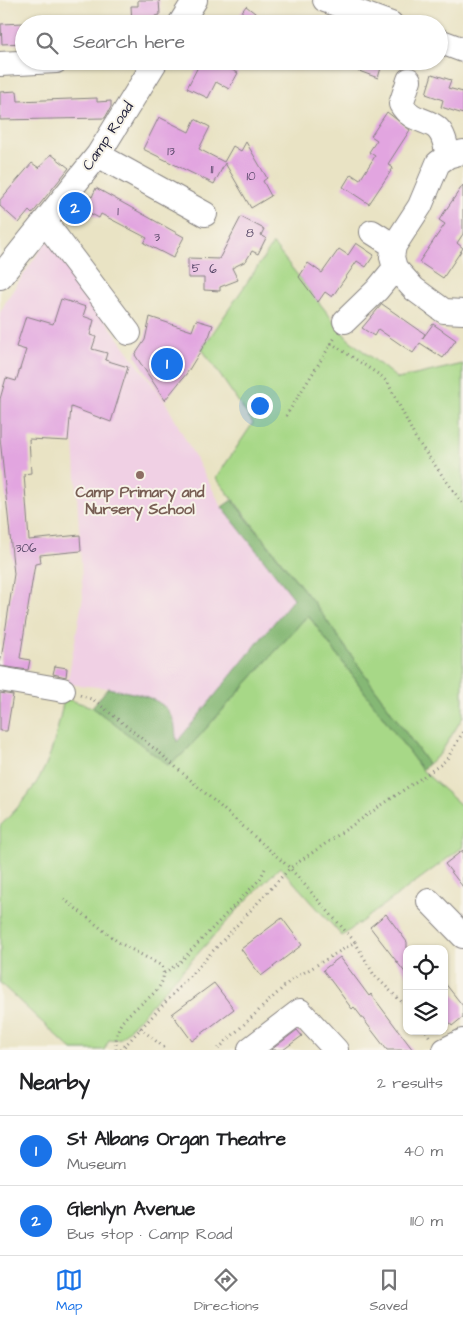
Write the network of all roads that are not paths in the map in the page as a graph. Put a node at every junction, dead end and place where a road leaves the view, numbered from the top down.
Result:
1 (195, 0) edge
2 (325, 0) edge
3 (186, 15) edge
4 (366, 15) edge
5 (448, 44) edge
6 (463, 50) edge
7 (15, 63) edge
8 (0, 64) edge
9 (144, 70) edge
10 (409, 80) dead end
11 (455, 154) edge
12 (98, 155) junction
13 (205, 214) dead end
14 (45, 222) junction
15 (372, 232) dead end
16 (394, 257) junction
17 (3, 266) edge
18 (463, 312) edge
19 (346, 321) road end
20 (129, 333) dead end
21 (0, 679) edge
22 (63, 690) road end
23 (429, 901) dead end
24 (463, 936) edge
25 (463, 1041) edge
26 (250, 1049) edge
27 (336, 1050) edge
28 (445, 1050) edge

1 - 3 street
2 - 4 street
5 - 6 street
7 - 8 street
9 - 12 street, Camp Road
10 - 11 street
11 - 16 street
12 - 13 street
12 - 14 street, Camp Road
14 - 17 street, Camp Road
14 - 20 street
15 - 16 street
16 - 18 street
16 - 19 street
21 - 22 street
23 - 24 street
25 - 28 street
26 - 27 street

